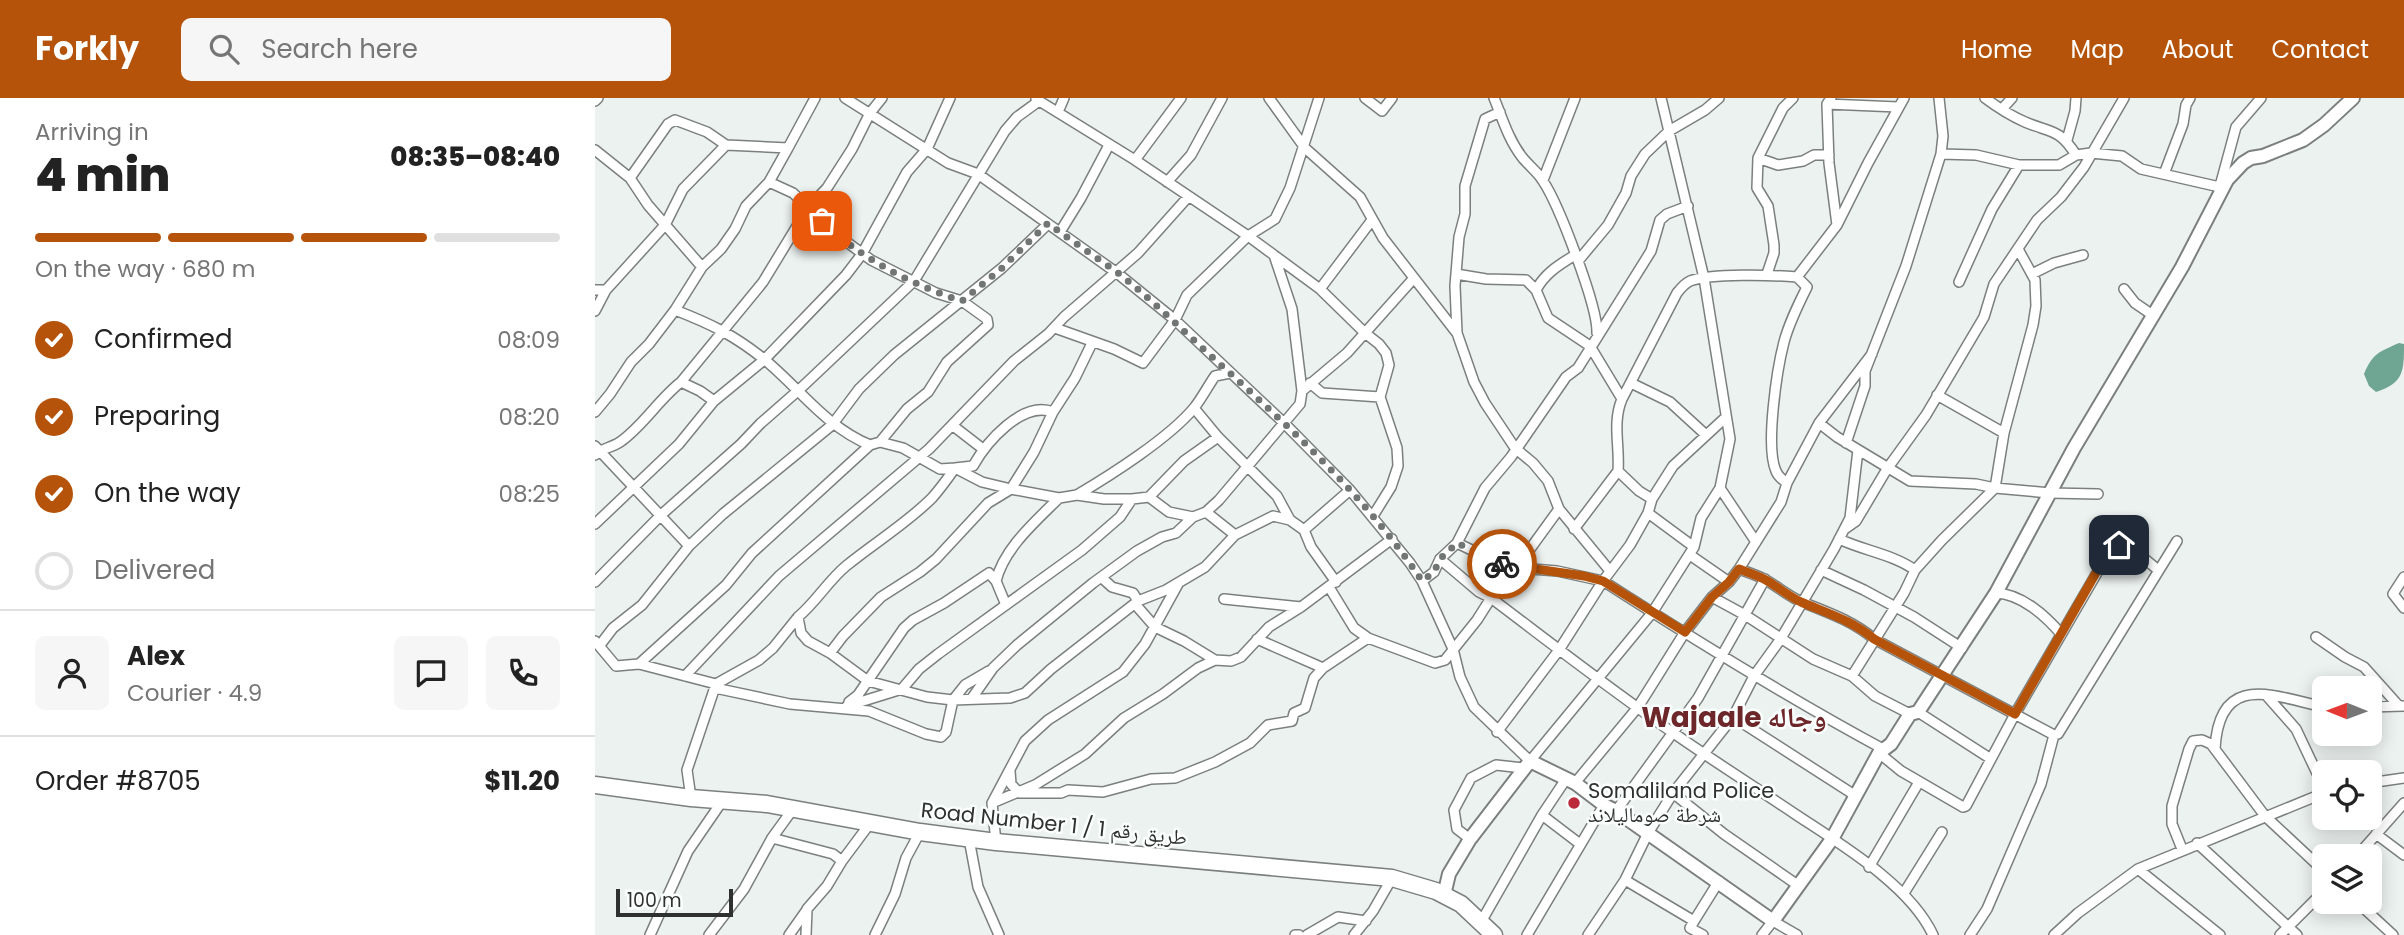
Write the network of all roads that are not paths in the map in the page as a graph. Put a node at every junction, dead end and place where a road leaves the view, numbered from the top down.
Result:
1 (815, 98) edge
2 (845, 98) edge
3 (882, 98) edge
4 (950, 98) edge
5 (1064, 98) edge
6 (1181, 98) edge
7 (1222, 98) edge
8 (1269, 98) edge
9 (1319, 98) edge
10 (1365, 98) edge
11 (1392, 98) edge
12 (1494, 98) edge
13 (1575, 98) edge
14 (1661, 98) edge
15 (1719, 98) edge
16 (1793, 98) edge
17 (1939, 98) edge
18 (1985, 98) edge
19 (2012, 98) edge
20 (2076, 98) edge
21 (2124, 98) edge
22 (2190, 98) edge
23 (2261, 98) edge
24 (2353, 98) edge
25 (1037, 99) edge
26 (1829, 101) edge
27 (1901, 102) edge
28 (2002, 109) junction
29 (1058, 112) junction
30 (1500, 112) junction
31 (870, 113) junction
32 (1669, 131) junction
33 (2067, 140) junction
34 (726, 145) junction
35 (1109, 145) junction
36 (788, 148) junction
37 (1305, 148) junction
38 (927, 149) junction
39 (595, 150) edge
40 (2091, 153) junction
41 (1941, 154) junction
42 (1829, 155) junction
43 (2076, 155) junction
44 (1758, 158) junction
45 (1135, 160) junction
46 (2019, 165) junction
47 (978, 174) junction
48 (2164, 174) junction
49 (630, 178) junction
50 (1543, 180) junction
51 (1167, 182) junction
52 (769, 183) junction
53 (2222, 188) junction
54 (1188, 197) junction
55 (1688, 206) junction
56 (809, 208) junction
57 (1372, 220) junction
58 (1048, 223) junction
59 (665, 225) junction
60 (1837, 225) junction
61 (1059, 232) junction
62 (1248, 236) junction
63 (2018, 249) junction
64 (862, 254) junction
65 (1274, 255) junction
66 (2083, 255) dead end
67 (1576, 258) junction
68 (702, 267) junction
69 (1117, 273) junction
70 (1456, 274) junction
71 (1767, 274) junction
72 (2032, 274) junction
73 (1797, 277) junction
74 (1414, 278) junction
75 (1705, 278) junction
76 (914, 281) junction
77 (1959, 282) dead end
78 (1320, 289) junction
79 (2124, 289) dead end
80 (595, 290) edge
81 (606, 290) junction
82 (1536, 290) junction
83 (962, 301) junction
84 (675, 310) junction
85 (595, 311) edge
86 (2154, 316) junction
87 (1175, 320) junction
88 (1055, 328) junction
89 (723, 330) junction
90 (1364, 333) junction
91 (1458, 333) junction
92 (1597, 334) junction
93 (1092, 343) junction
94 (1590, 346) junction
95 (1872, 354) junction
96 (764, 360) junction
97 (1230, 373) junction
98 (681, 382) junction
99 (1310, 383) junction
100 (1631, 383) junction
101 (1302, 391) junction
102 (797, 392) junction
103 (1937, 395) junction
104 (1380, 397) junction
105 (1622, 399) junction
106 (714, 401) junction
107 (1194, 408) junction
108 (595, 412) edge
109 (1053, 412) junction
110 (1726, 417) junction
111 (1284, 423) junction
112 (1819, 423) junction
113 (832, 425) junction
114 (952, 425) junction
115 (2004, 433) junction
116 (1706, 435) junction
117 (1218, 438) junction
118 (880, 442) junction
119 (1846, 443) junction
120 (870, 445) junction
121 (1515, 448) junction
122 (983, 449) junction
123 (597, 450) edge
124 (1858, 450) junction
125 (920, 456) junction
126 (1247, 466) junction
127 (955, 468) junction
128 (1887, 469) junction
129 (1618, 471) junction
130 (1787, 482) junction
131 (634, 488) junction
132 (1720, 488) junction
133 (1995, 488) junction
134 (1011, 489) junction
135 (1349, 490) junction
136 (2050, 492) junction
137 (2098, 494) dead end
138 (1077, 495) junction
139 (1149, 497) junction
140 (1059, 498) junction
141 (1132, 499) junction
142 (1652, 499) junction
143 (1559, 509) junction
144 (1206, 512) junction
145 (1648, 513) junction
146 (661, 515) junction
147 (1373, 516) junction
148 (1193, 517) junction
149 (1290, 520) junction
150 (595, 524) edge
151 (1574, 529) junction
152 (1844, 529) junction
153 (1304, 530) junction
154 (1235, 535) junction
155 (1392, 539) junction
156 (1839, 540) junction
157 (2176, 541) dead end
158 (1756, 542) junction
159 (1457, 543) junction
160 (689, 546) junction
161 (1692, 551) junction
162 (1440, 559) junction
163 (1512, 567) junction
164 (1739, 569) junction
165 (1821, 570) junction
166 (1915, 570) junction
167 (2158, 570) junction
168 (1610, 571) junction
169 (2404, 577) edge
170 (1102, 578) junction
171 (1765, 579) junction
172 (996, 581) junction
173 (1422, 581) junction
174 (1603, 581) junction
175 (595, 582) edge
176 (1180, 582) junction
177 (1729, 582) junction
178 (1332, 584) junction
179 (1996, 593) junction
180 (1712, 597) junction
181 (1492, 598) junction
182 (1224, 599) dead end
183 (1803, 602) junction
184 (1136, 603) junction
185 (1006, 605) junction
186 (1301, 607) junction
187 (1895, 607) junction
188 (2404, 608) edge
189 (1652, 612) junction
190 (1745, 615) junction
191 (798, 617) junction
192 (1155, 627) junction
193 (1685, 632) junction
194 (2061, 634) junction
195 (2316, 637) dead end
196 (1368, 638) junction
197 (1257, 639) junction
198 (1874, 639) junction
199 (1780, 640) junction
200 (598, 643) edge
201 (1962, 648) junction
202 (1453, 649) junction
203 (1559, 650) junction
204 (830, 653) junction
205 (1721, 656) junction
206 (1215, 660) junction
207 (639, 664) junction
208 (993, 668) junction
209 (1322, 668) junction
210 (685, 676) junction
211 (1754, 676) junction
212 (1852, 676) junction
213 (1943, 677) junction
214 (1597, 679) junction
215 (868, 681) junction
216 (715, 686) junction
217 (902, 689) junction
218 (2265, 694) junction
219 (972, 698) junction
220 (953, 700) junction
221 (2312, 704) edge
222 (2401, 705) edge
223 (2382, 706) edge
224 (842, 707) junction
225 (1638, 708) junction
226 (1914, 713) junction
227 (2015, 714) junction
228 (1733, 717) junction
229 (1497, 732) junction
230 (1673, 733) junction
231 (2054, 735) junction
232 (2214, 749) junction
233 (1882, 751) junction
234 (1705, 754) junction
235 (1991, 759) junction
236 (2312, 764) edge
237 (1527, 765) junction
238 (1010, 771) junction
239 (2404, 778) edge
240 (1571, 781) junction
241 (2382, 781) edge
242 (1919, 782) junction
243 (595, 785) edge
244 (1019, 793) junction
245 (1673, 793) junction
246 (2312, 795) edge
247 (1856, 796) junction
248 (691, 798) junction
249 (724, 799) junction
250 (992, 803) junction
251 (2404, 803) edge
252 (793, 808) junction
253 (1610, 808) junction
254 (1542, 815) junction
255 (2265, 816) junction
256 (871, 822) junction
257 (920, 832) junction
258 (1941, 832) dead end
259 (1649, 833) junction
260 (2376, 835) junction
261 (772, 838) junction
262 (969, 839) junction
263 (1470, 839) junction
264 (1832, 839) junction
265 (996, 842) junction
266 (2197, 843) junction
267 (1580, 844) junction
268 (2368, 844) edge
269 (2182, 849) junction
270 (2404, 855) edge
271 (842, 860) junction
272 (2312, 860) edge
273 (1869, 867) junction
274 (2138, 869) junction
275 (1391, 878) junction
276 (1625, 880) junction
277 (1719, 881) junction
278 (1800, 886) junction
279 (1904, 893) junction
280 (1444, 895) junction
281 (2312, 903) edge
282 (807, 909) junction
283 (2370, 914) edge
284 (1366, 920) junction
285 (1773, 921) junction
286 (1481, 922) junction
287 (2289, 926) junction
288 (1690, 928) edge
289 (650, 935) edge
290 (709, 935) edge
291 (789, 935) edge
292 (806, 935) edge
293 (874, 935) edge
294 (999, 935) edge
295 (1307, 935) edge
296 (1354, 935) edge
297 (1494, 935) edge
298 (1527, 935) edge
299 (1588, 935) edge
300 (1703, 935) edge
301 (1762, 935) edge
302 (1797, 935) edge
303 (1933, 935) edge
304 (1971, 935) edge
305 (2054, 935) edge
306 (2220, 935) edge
307 (2280, 935) edge
308 (2297, 935) edge
309 (2393, 935) edge

1 - 36 street
2 - 31 street
3 - 31 street
4 - 38 street
5 - 29 street
6 - 45 street
7 - 51 street
8 - 37 street
9 - 37 street
10 - 11 street
12 - 30 street
13 - 50 street
14 - 32 street
15 - 32 street
16 - 44 street
17 - 41 street
18 - 28 street
19 - 28 street
20 - 33 street
21 - 40 street
22 - 48 street
23 - 53 street
24 - 53 street
25 - 29 street
25 - 47 street
26 - 27 street
26 - 42 street
27 - 60 street
28 - 33 street
29 - 35 street
30 - 50 street
30 - 70 street
31 - 38 street
31 - 56 street
32 - 55 street
32 - 67 street
33 - 43 street
34 - 36 street
34 - 49 street
34 - 59 street
35 - 45 street
35 - 61 street
36 - 52 street
37 - 57 street
37 - 62 street
38 - 47 street
38 - 64 street
39 - 49 street
40 - 43 street
40 - 48 street
40 - 63 street
41 - 46 street
41 - 95 street
42 - 44 street
42 - 60 street
43 - 46 street
44 - 71 street
45 - 51 street
46 - 77 street
47 - 58 street
47 - 76 street
48 - 53 street
49 - 59 street
50 - 67 street
51 - 54 street
52 - 56 street
52 - 68 street
53 - 86 street
54 - 62 street
54 - 69 street
55 - 75 street
55 - 92 street
56 - 64 street
56 - 89 street
57 - 74 street
57 - 78 street
58 - 61 street
58 - 83 street
59 - 68 street
59 - 81 street
60 - 73 street
61 - 69 street
62 - 65 street
62 - 87 street
63 - 72 street
63 - 103 street
64 - 76 street
64 - 96 street
65 - 78 street
65 - 101 street
66 - 72 street
67 - 82 street
67 - 92 street
68 - 84 street
69 - 87 street
69 - 88 street
70 - 82 street
70 - 91 street
71 - 73 street
71 - 75 street
72 - 115 street
73 - 130 street
74 - 90 street
74 - 91 street
75 - 100 street
75 - 110 street
76 - 83 street
76 - 102 street
78 - 90 street
79 - 86 street
80 - 81 street
81 - 85 street
82 - 94 street
83 - 113 street
83 - 118 street
84 - 89 street
84 - 108 street
86 - 136 street
87 - 93 street
87 - 97 street
88 - 93 street
88 - 114 street
89 - 96 street
89 - 98 street
90 - 99 street
90 - 104 street
91 - 121 street
92 - 94 street
93 - 109 street
94 - 105 street
94 - 121 street
95 - 112 street
95 - 119 street
96 - 102 street
96 - 106 street
97 - 107 street
97 - 111 street
98 - 106 street
98 - 123 street
99 - 101 street
99 - 104 street
100 - 105 street
100 - 116 street
101 - 111 street
102 - 113 street
102 - 146 street
103 - 115 street
103 - 128 street
104 - 147 street
105 - 129 street
106 - 131 street
107 - 117 street
107 - 138 street
109 - 122 street
109 - 134 street
110 - 116 street
110 - 132 street
111 - 126 street
111 - 135 street
112 - 119 street
112 - 130 street
113 - 120 street
113 - 160 street
114 - 122 street
114 - 125 street
115 - 133 street
116 - 142 street
117 - 126 street
117 - 139 street
118 - 120 street
118 - 125 street
119 - 124 street
120 - 207 street
121 - 143 street
121 - 159 street
122 - 127 street
123 - 131 street
124 - 128 street
124 - 152 street
125 - 127 street
125 - 210 street
126 - 144 street
126 - 149 street
127 - 134 street
127 - 191 street
128 - 133 street
128 - 152 street
129 - 142 street
129 - 151 street
130 - 158 street
131 - 146 street
131 - 150 street
132 - 158 street
132 - 161 street
133 - 136 street
133 - 166 street
134 - 140 street
134 - 204 street
135 - 147 street
135 - 153 street
136 - 137 street
136 - 179 street
138 - 140 street
138 - 141 street
139 - 141 street
139 - 148 street
140 - 172 street
141 - 185 street
142 - 145 street
143 - 151 street
143 - 163 street
144 - 148 street
144 - 154 street
145 - 161 street
145 - 168 street
146 - 160 street
146 - 175 street
147 - 155 street
148 - 170 street
149 - 153 street
149 - 154 street
151 - 168 street
152 - 156 street
153 - 178 street
154 - 176 street
155 - 173 street
155 - 178 street
156 - 165 street
156 - 166 street
157 - 167 street
158 - 164 street
159 - 162 street
159 - 163 street
160 - 200 street
161 - 177 street
161 - 189 street
162 - 173 street
162 - 181 street
163 - 174 street
163 - 181 street
164 - 171 street
164 - 177 street
165 - 183 street
165 - 187 street
166 - 187 street
167 - 194 street
167 - 231 street
168 - 174 street
169 - 188 street
170 - 184 street
170 - 208 street
171 - 183 street
171 - 190 street
172 - 185 street
172 - 215 street
173 - 202 street
174 - 189 street
174 - 203 street
176 - 184 street
176 - 192 street
177 - 180 street
178 - 186 street
178 - 196 street
179 - 194 street
179 - 201 street
180 - 190 street
180 - 193 street
181 - 202 street
181 - 203 street
182 - 186 street
183 - 198 street
183 - 199 street
184 - 192 street
184 - 219 street
185 - 217 street
186 - 197 street
187 - 198 street
187 - 201 street
189 - 193 street
189 - 214 street
190 - 199 street
190 - 205 street
191 - 204 street
191 - 216 street
192 - 206 street
192 - 238 street
193 - 205 street
193 - 225 street
194 - 227 street
195 - 222 street
196 - 202 street
196 - 209 street
197 - 206 street
197 - 209 street
198 - 212 street
198 - 213 street
199 - 211 street
199 - 212 street
200 - 207 street
201 - 213 street
202 - 229 street
203 - 214 street
203 - 229 street
204 - 215 street
205 - 211 street
205 - 230 street
206 - 244 street
207 - 210 street
208 - 219 street
208 - 220 street
209 - 244 street
210 - 216 street
211 - 228 street
211 - 233 street
212 - 226 street
213 - 226 street
213 - 227 street
214 - 225 street
214 - 237 street
215 - 217 street
215 - 224 street
216 - 224 street
216 - 248 street
217 - 220 street
217 - 224 street
218 - 221 street
218 - 232 street
218 - 236 street
219 - 220 street
220 - 224 street
222 - 223 street
225 - 230 street
225 - 240 street
226 - 233 street
226 - 235 street
227 - 231 street
227 - 235 street
228 - 234 street
228 - 247 street
229 - 237 street
230 - 234 street
230 - 253 street
231 - 304 street
232 - 255 street
232 - 269 street
233 - 242 street
233 - 247 street
234 - 245 street
234 - 264 street
235 - 242 street
237 - 240 street
237 - 263 street
237 - 263 street
238 - 244 street
238 - 250 street
239 - 241 street
240 - 253 street
240 - 254 street
242 - 273 street
243 - 248 highway, Road Number 1 / طريق رقم 1
244 - 250 street
245 - 259 street
245 - 278 street
246 - 255 street
247 - 264 street
248 - 249 highway, Road Number 1 / طريق رقم 1
249 - 252 highway, Road Number 1 / طريق رقم 1
249 - 289 street
250 - 265 street
251 - 260 street
252 - 256 highway, Road Number 1 / طريق رقم 1
252 - 261 street
253 - 259 street
253 - 267 street
254 - 267 street
254 - 286 street
255 - 266 street
255 - 272 street
256 - 257 highway, Road Number 1 / طريق رقم 1
256 - 271 street
257 - 262 highway, Road Number 1 / طريق رقم 1
257 - 293 street
258 - 279 street
259 - 276 street
259 - 277 street
260 - 268 street
260 - 270 street
261 - 271 street
261 - 290 street
262 - 265 highway, Road Number 1 / طريق رقم 1
262 - 294 street
263 - 280 street
264 - 273 street
264 - 278 street
265 - 275 highway, Road Number 1 / طريق رقم 1
266 - 269 street
266 - 287 street
267 - 298 street
269 - 274 street
271 - 282 street
273 - 279 street
274 - 305 street
274 - 306 street
275 - 280 highway, Road Number 1 / طريق رقم 1
275 - 284 street
276 - 288 street
276 - 299 street
277 - 285 street
277 - 288 street
278 - 285 street
279 - 303 street
280 - 286 highway, Road Number 1 / طريق رقم 1
281 - 287 street
282 - 291 street
282 - 292 street
283 - 309 street
284 - 295 street
284 - 296 street
285 - 301 street
285 - 302 street
286 - 297 highway, Road Number 1 / طريق رقم 1
287 - 307 street
287 - 308 street
288 - 300 street

